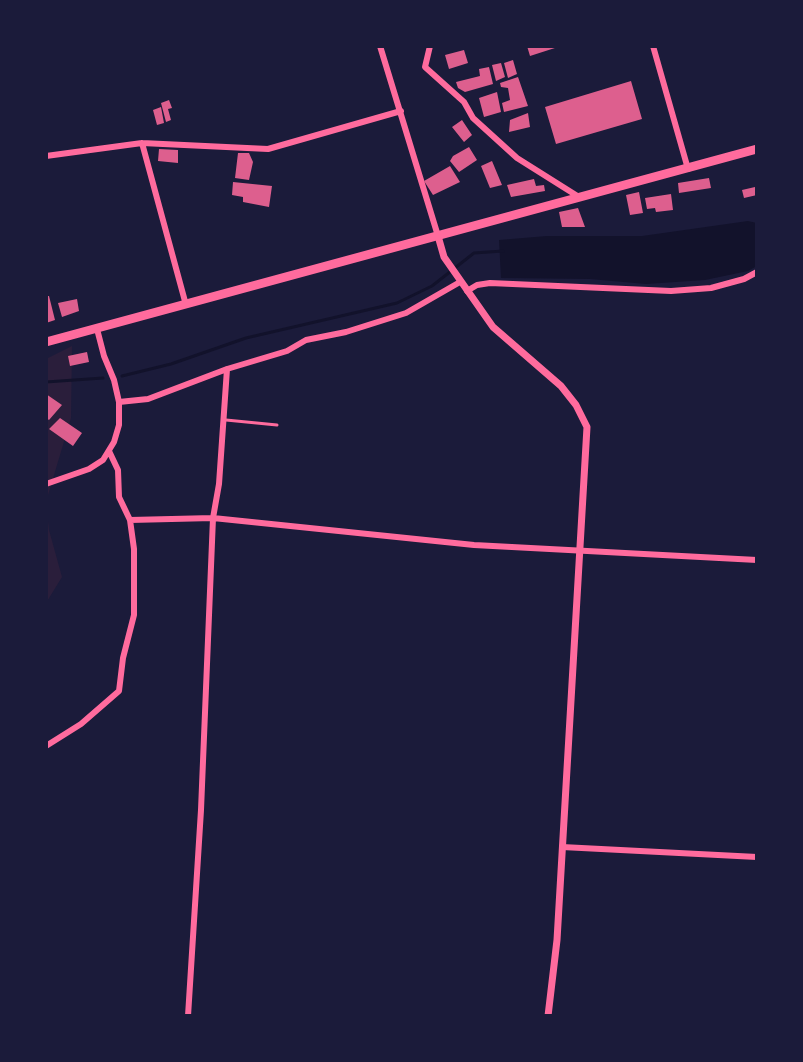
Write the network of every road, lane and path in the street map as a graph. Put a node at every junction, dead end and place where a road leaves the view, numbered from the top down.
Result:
1 (380, 46) edge
2 (430, 46) edge
3 (653, 46) edge
4 (401, 111) junction
5 (142, 143) junction
6 (757, 149) edge
7 (46, 156) edge
8 (688, 169) junction
9 (579, 197) junction
10 (438, 236) junction
11 (757, 272) edge
12 (458, 279) junction
13 (467, 291) junction
14 (186, 305) junction
15 (97, 329) junction
16 (46, 342) edge
17 (227, 369) junction
18 (119, 402) junction
19 (222, 419) junction
20 (277, 425) dead end
21 (109, 451) junction
22 (46, 484) edge
23 (213, 518) junction
24 (130, 520) junction
25 (580, 550) junction
26 (757, 560) edge
27 (46, 746) edge
28 (562, 847) junction
29 (757, 857) edge
30 (188, 1016) edge
31 (548, 1016) edge

1 - 4 street
2 - 9 street
3 - 8 street
4 - 5 street
4 - 10 street
5 - 7 street
5 - 14 street
6 - 8 highway
8 - 9 highway
9 - 10 highway
10 - 12 street
10 - 14 highway
11 - 13 street
12 - 13 street
12 - 17 street
13 - 25 street
14 - 15 highway
15 - 16 highway
15 - 18 street
17 - 18 street
17 - 19 street
18 - 21 street
19 - 20 lane
19 - 23 street
21 - 22 street
21 - 24 street
23 - 24 street
23 - 25 street
23 - 30 street
24 - 27 street
25 - 26 street
25 - 28 street
28 - 29 street
28 - 31 street

